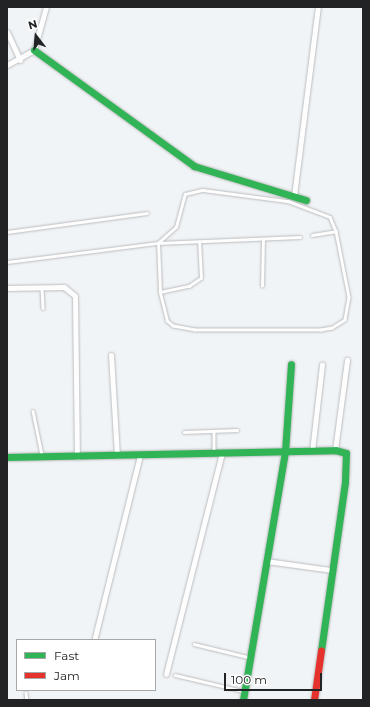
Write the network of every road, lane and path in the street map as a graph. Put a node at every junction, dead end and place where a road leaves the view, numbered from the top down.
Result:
1 (46, 7) edge
2 (318, 7) edge
3 (7, 32) edge
4 (34, 50) junction
5 (20, 60) junction
6 (7, 65) edge
7 (294, 196) junction
8 (306, 200) dead end
9 (147, 213) dead end
10 (336, 231) junction
11 (7, 232) edge
12 (312, 235) dead end
13 (300, 237) dead end
14 (263, 240) junction
15 (199, 242) junction
16 (158, 243) junction
17 (7, 262) edge
18 (262, 286) dead end
19 (42, 287) junction
20 (7, 288) edge
21 (160, 292) junction
22 (43, 308) dead end
23 (111, 355) dead end
24 (347, 360) dead end
25 (291, 364) dead end
26 (322, 365) dead end
27 (33, 411) dead end
28 (237, 430) dead end
29 (214, 431) junction
30 (184, 432) dead end
31 (335, 450) junction
32 (312, 451) junction
33 (285, 452) junction
34 (218, 453) junction
35 (140, 455) junction
36 (117, 456) junction
37 (42, 457) junction
38 (77, 457) junction
39 (7, 458) edge
40 (267, 560) junction
41 (331, 570) junction
42 (95, 637) dead end
43 (194, 644) dead end
44 (248, 657) junction
45 (166, 674) dead end
46 (175, 675) dead end
47 (244, 692) junction
48 (26, 693) dead end
49 (27, 700) edge
50 (243, 700) edge
51 (314, 700) edge

1 - 4 street
2 - 7 street
3 - 5 street
4 - 5 street
4 - 7 street
5 - 6 street
7 - 8 street
9 - 11 lane
10 - 12 lane
10 - 16 lane
10 - 21 lane
13 - 14 lane
14 - 15 lane
14 - 18 lane
15 - 16 lane
15 - 21 lane
16 - 17 lane
16 - 21 lane
19 - 20 street
19 - 22 lane
19 - 38 street
23 - 36 street
24 - 31 street
25 - 33 street
26 - 32 street
27 - 37 lane
28 - 29 lane
29 - 30 lane
29 - 34 lane
31 - 32 street
31 - 41 street
32 - 33 street
33 - 34 street
33 - 40 street
34 - 35 street
34 - 45 street
35 - 36 street
35 - 42 street
36 - 38 street
37 - 38 street
37 - 39 street
40 - 41 street
40 - 44 street
41 - 51 street
43 - 44 lane
44 - 47 street
46 - 47 lane
47 - 50 street
48 - 49 lane

